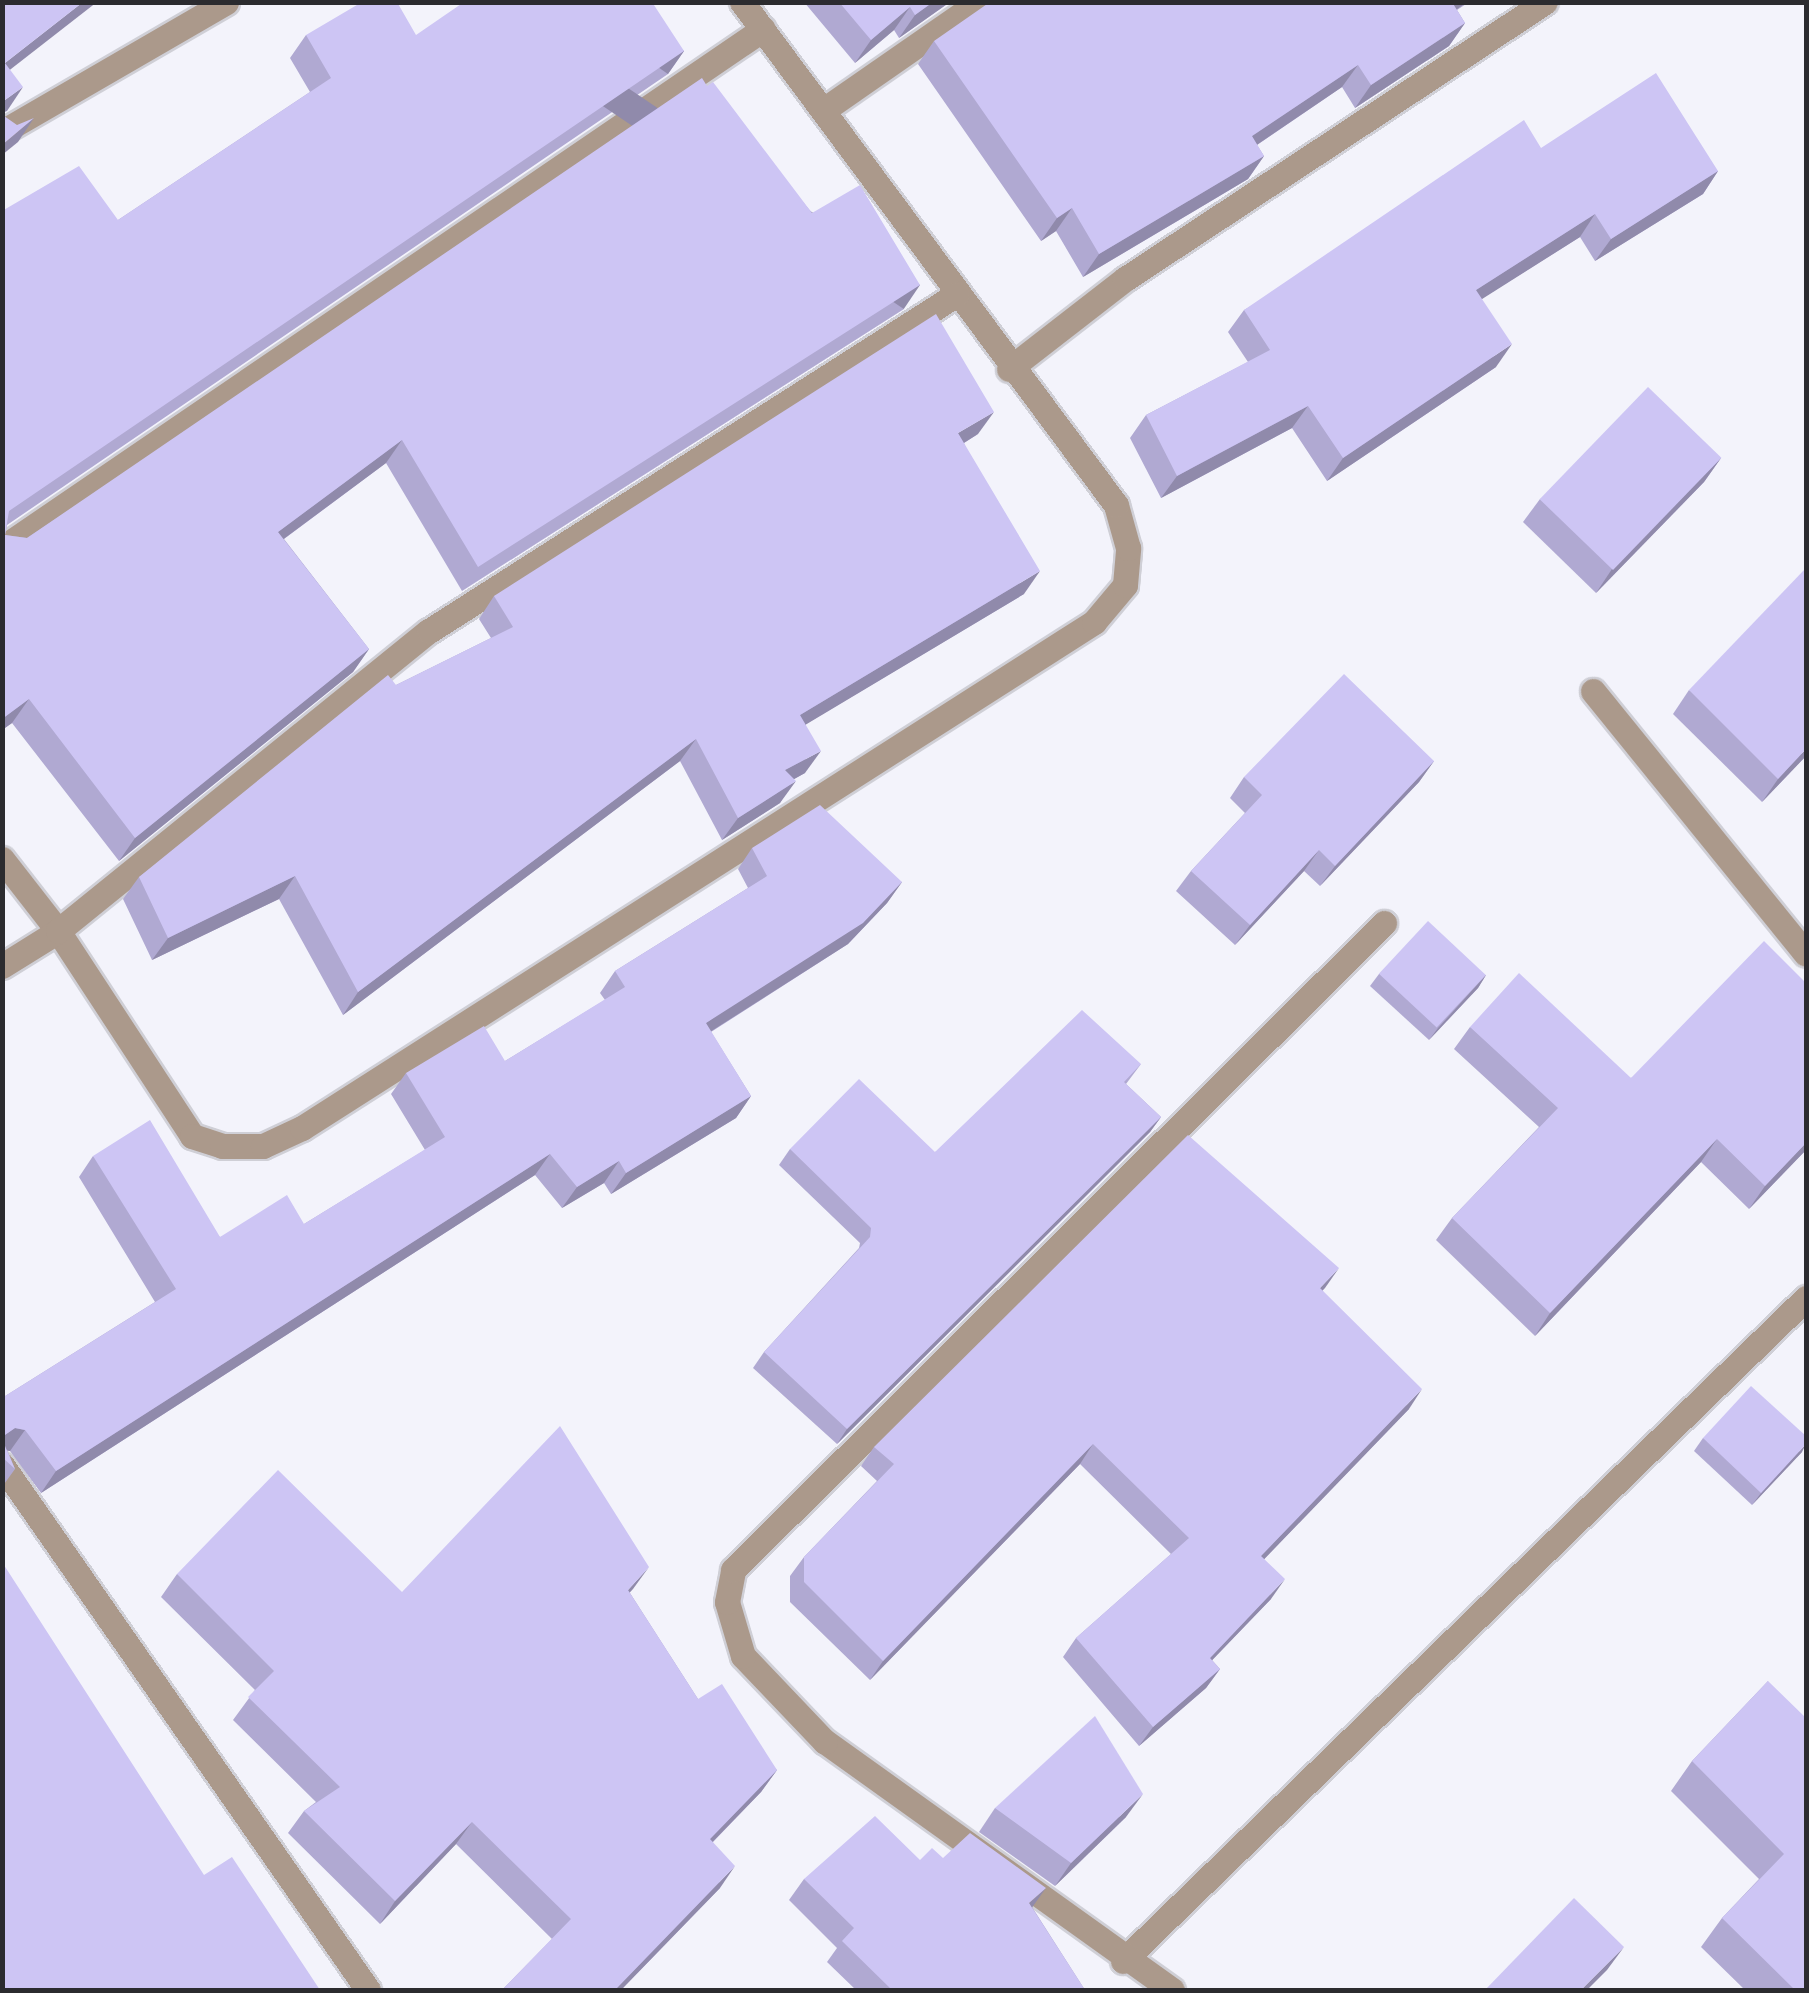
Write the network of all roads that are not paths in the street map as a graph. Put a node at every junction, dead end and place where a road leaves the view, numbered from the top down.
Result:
1 (226, 2) edge
2 (742, 2) edge
3 (979, 2) edge
4 (1545, 2) edge
5 (763, 29) junction
6 (826, 109) junction
7 (2, 132) edge
8 (957, 294) junction
9 (1010, 369) junction
10 (2, 548) edge
11 (1593, 692) dead end
12 (2, 859) edge
13 (1384, 923) dead end
14 (58, 931) junction
15 (1806, 954) edge
16 (2, 966) edge
17 (1806, 1298) edge
18 (2, 1465) edge
19 (1123, 1960) junction
20 (368, 1990) edge
21 (1172, 1990) edge

1 - 7 street
2 - 5 street
3 - 6 street
4 - 9 street
5 - 6 street
5 - 10 street
6 - 8 street
8 - 9 street
8 - 14 street
9 - 14 street
11 - 15 street
12 - 14 street
13 - 19 street
14 - 16 street
17 - 19 street
18 - 20 street
19 - 21 street

